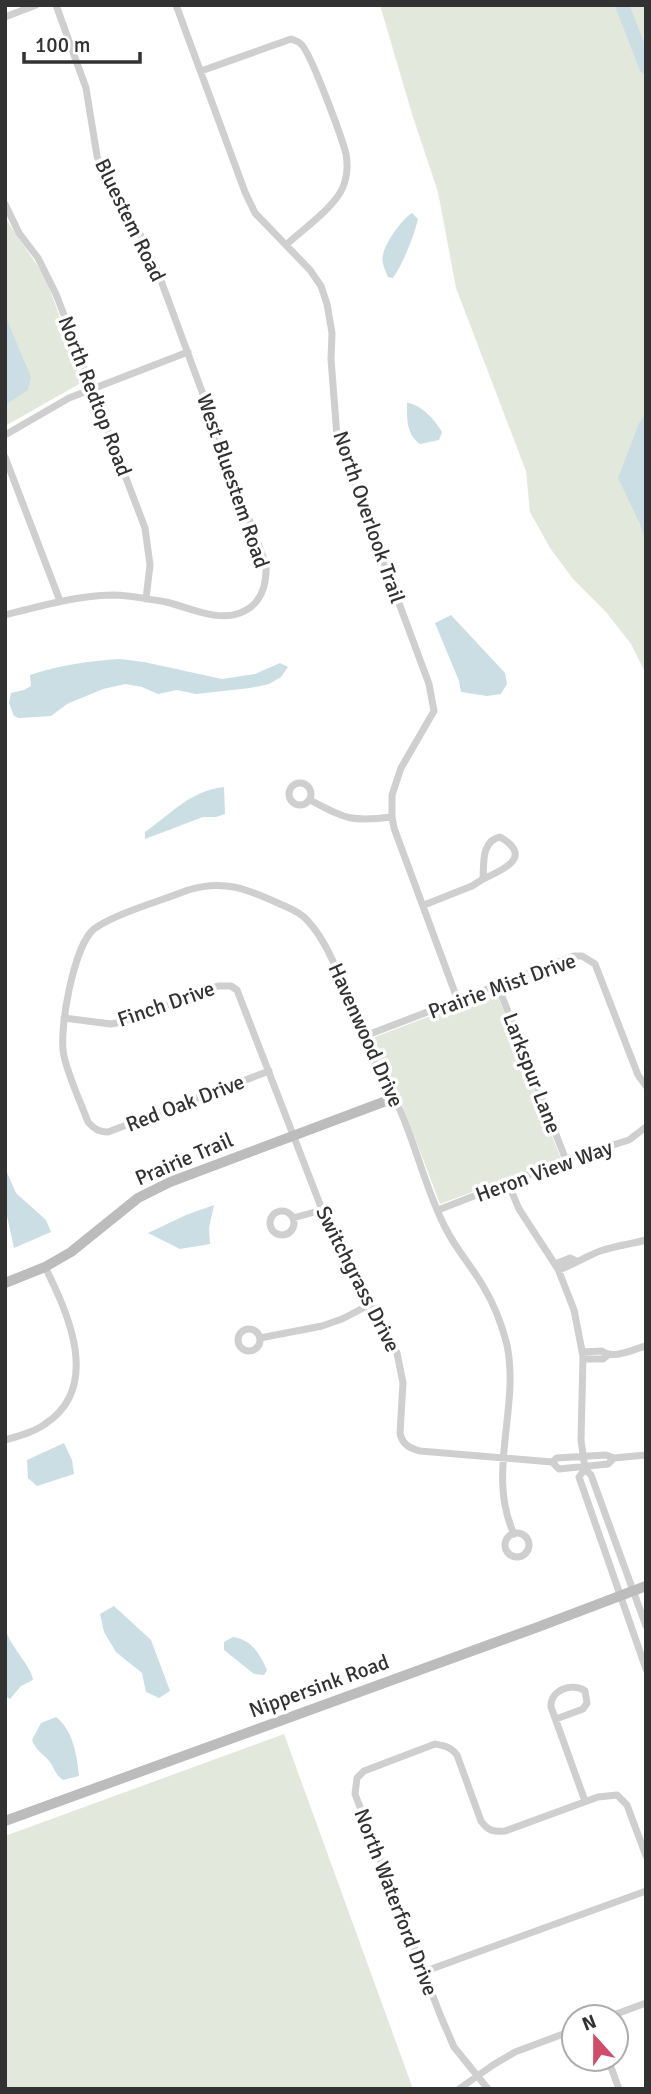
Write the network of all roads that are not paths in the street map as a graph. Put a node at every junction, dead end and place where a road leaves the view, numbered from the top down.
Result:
1 (36, 5) edge
2 (56, 5) edge
3 (176, 5) edge
4 (5, 17) edge
5 (201, 71) junction
6 (5, 204) edge
7 (286, 245) junction
8 (188, 352) junction
9 (92, 388) junction
10 (5, 435) edge
11 (5, 457) edge
12 (146, 599) junction
13 (60, 601) junction
14 (5, 615) edge
15 (310, 800) dead end
16 (392, 817) junction
17 (483, 879) junction
18 (424, 905) junction
19 (498, 986) junction
20 (458, 1001) junction
21 (64, 1018) junction
22 (362, 1037) junction
23 (269, 1071) junction
24 (646, 1086) edge
25 (394, 1098) junction
26 (646, 1127) edge
27 (293, 1136) junction
28 (566, 1160) junction
29 (508, 1183) junction
30 (322, 1210) junction
31 (438, 1210) junction
32 (293, 1218) dead end
33 (646, 1240) edge
34 (45, 1267) junction
35 (557, 1267) junction
36 (5, 1283) edge
37 (369, 1305) junction
38 (260, 1338) dead end
39 (646, 1346) edge
40 (583, 1356) junction
41 (5, 1440) edge
42 (646, 1455) edge
43 (583, 1456) junction
44 (503, 1458) junction
45 (614, 1458) junction
46 (552, 1462) junction
47 (587, 1470) junction
48 (514, 1534) dead end
49 (646, 1586) edge
50 (633, 1590) junction
51 (620, 1596) junction
52 (646, 1626) edge
53 (646, 1669) edge
54 (554, 1715) junction
55 (585, 1801) junction
56 (5, 1821) edge
57 (646, 1856) edge
58 (646, 1891) edge
59 (423, 1972) junction
60 (560, 2034) edge
61 (476, 2076) junction
62 (459, 2089) edge
63 (488, 2089) edge

1 - 4 street
2 - 8 street, Bluestem Road
3 - 5 street, North Overlook Trail
5 - 7 street, North Overlook Trail
5 - 7 street
6 - 9 street, North Redtop Road
7 - 16 street, North Overlook Trail
8 - 9 street
8 - 12 street, West Bluestem Road
9 - 10 street
9 - 12 street, North Redtop Road
11 - 13 street
12 - 13 street, West Bluestem Road
13 - 14 street, West Bluestem Road
15 - 16 street
16 - 18 street, North Overlook Trail
17 - 17 street
17 - 18 street
18 - 20 street, North Overlook Trail
19 - 20 street, Prairie Mist Drive
19 - 24 street, Prairie Mist Drive
19 - 28 street, Larkspur Lane
20 - 22 street, Prairie Mist Drive
21 - 22 street, Havenwood Drive
21 - 23 street, Finch Drive
21 - 23 street, Red Oak Drive
22 - 25 street, Havenwood Drive
23 - 27 street, Finch Drive
25 - 27 street, Prairie Trail
25 - 31 street, Havenwood Drive
26 - 28 street, Heron View Way
27 - 30 street, Switchgrass Drive
27 - 34 street, Prairie Trail
28 - 29 street, Heron View Way
29 - 31 street, Heron View Way
29 - 35 street
30 - 32 street
30 - 37 street, Switchgrass Drive
31 - 44 street, Havenwood Drive
33 - 35 street
34 - 36 street, Prairie Trail
34 - 41 street
35 - 40 street
37 - 38 street
37 - 44 street, Switchgrass Drive
39 - 40 street
40 - 43 street
42 - 45 street
43 - 45 street
43 - 46 street
43 - 47 street
44 - 46 street, Switchgrass Drive
44 - 48 street, Havenwood Drive
45 - 47 street
46 - 47 street
47 - 50 street
47 - 51 street
49 - 50 street, Nippersink Road
50 - 51 street, Nippersink Road
50 - 52 street
51 - 53 street
51 - 56 street, Nippersink Road
54 - 54 street
54 - 55 street
55 - 57 street
55 - 59 street, North Waterford Drive
58 - 59 street
59 - 61 street, North Waterford Drive
60 - 61 street
61 - 62 street
61 - 63 street, North Waterford Drive

